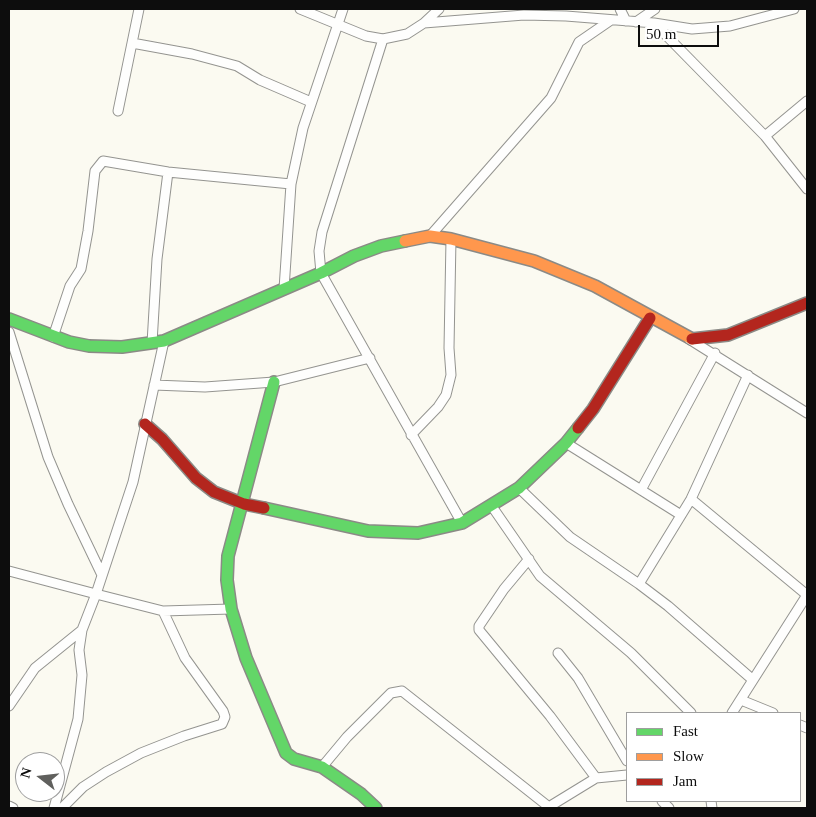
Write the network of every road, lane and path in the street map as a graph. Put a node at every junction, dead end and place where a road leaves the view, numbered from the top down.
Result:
1 (139, 9) edge
2 (300, 9) edge
3 (343, 9) edge
4 (438, 9) edge
5 (620, 9) edge
6 (655, 9) edge
7 (794, 9) edge
8 (612, 20) junction
9 (626, 21) junction
10 (636, 22) junction
11 (424, 23) junction
12 (654, 23) junction
13 (338, 26) junction
14 (383, 39) junction
15 (132, 43) junction
16 (807, 101) edge
17 (312, 102) junction
18 (118, 111) dead end
19 (765, 136) junction
20 (168, 172) junction
21 (291, 184) junction
22 (807, 189) edge
23 (430, 236) junction
24 (451, 239) junction
25 (321, 273) junction
26 (284, 289) junction
27 (807, 303) edge
28 (650, 318) junction
29 (9, 320) edge
30 (9, 332) edge
31 (53, 337) junction
32 (689, 339) junction
33 (164, 341) junction
34 (152, 342) junction
35 (715, 353) junction
36 (370, 358) junction
37 (748, 375) junction
38 (274, 382) junction
39 (154, 385) junction
40 (807, 413) edge
41 (145, 424) junction
42 (411, 435) junction
43 (566, 443) junction
44 (519, 488) junction
45 (641, 490) junction
46 (691, 499) junction
47 (244, 504) junction
48 (491, 505) junction
49 (681, 516) junction
50 (462, 523) junction
51 (529, 560) junction
52 (9, 571) edge
53 (102, 576) junction
54 (639, 584) junction
55 (96, 594) junction
56 (807, 595) edge
57 (231, 609) junction
58 (163, 611) junction
59 (82, 630) junction
60 (558, 653) dead end
61 (752, 680) junction
62 (741, 700) junction
63 (9, 706) edge
64 (689, 712) edge
65 (733, 712) edge
66 (771, 712) edge
67 (626, 759) edge
68 (322, 767) junction
69 (626, 775) edge
70 (596, 778) junction
71 (9, 806) edge
72 (548, 807) edge
73 (13, 808) edge
74 (54, 808) edge
75 (62, 808) edge
76 (376, 808) edge

1 - 15 street
2 - 13 street
3 - 13 street
4 - 11 street
5 - 9 street
6 - 10 street
7 - 12 street
8 - 9 street
8 - 11 street
8 - 23 street
9 - 10 street
10 - 12 street
11 - 14 street
12 - 19 street
13 - 14 street
13 - 17 street
14 - 25 street
15 - 17 street
15 - 18 street
16 - 19 street
17 - 21 street
19 - 22 street
20 - 21 street
20 - 31 street
20 - 34 street
21 - 26 street
23 - 24 street
23 - 25 street
24 - 28 street
24 - 42 street
25 - 26 street
25 - 36 street
26 - 33 street
27 - 32 street
28 - 32 street
28 - 43 street
29 - 31 street
30 - 53 street
31 - 34 street
32 - 35 street
33 - 34 street
33 - 39 street
35 - 37 street
35 - 45 street
36 - 38 street
36 - 42 street
37 - 40 street
37 - 46 street
38 - 39 street
38 - 47 street
39 - 41 street
41 - 47 street
41 - 53 street
42 - 50 street
43 - 44 street
43 - 45 street
44 - 48 street
44 - 54 street
45 - 49 street
46 - 49 street
46 - 56 street
47 - 50 street
47 - 57 street
48 - 50 street
48 - 51 street
49 - 54 street
51 - 64 street
51 - 70 street
52 - 55 street
53 - 55 street
54 - 61 street
55 - 58 street
55 - 59 street
56 - 61 street
57 - 58 street
57 - 68 street
58 - 75 street
59 - 63 street
59 - 74 street
60 - 67 street
61 - 62 street
62 - 65 street
62 - 66 street
68 - 72 street
68 - 76 street
69 - 70 street
70 - 72 street
71 - 73 street

